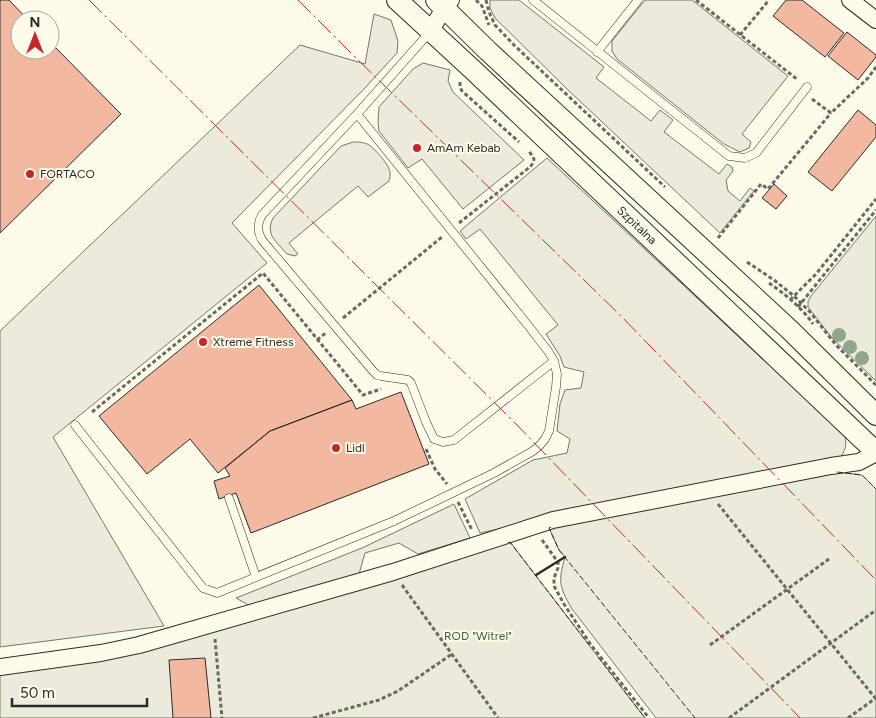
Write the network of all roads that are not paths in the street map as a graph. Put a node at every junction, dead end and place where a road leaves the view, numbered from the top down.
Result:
1 (397, 0) edge
2 (533, 0) edge
3 (638, 0) edge
4 (850, 0) edge
5 (444, 3) edge
6 (876, 20) edge
7 (430, 32) junction
8 (597, 52) junction
9 (807, 86) road end
10 (357, 114) junction
11 (554, 361) junction
12 (876, 415) edge
13 (75, 424) dead end
14 (876, 452) edge
15 (229, 498) dead end
16 (256, 577) junction
17 (0, 667) edge

1 - 7 street, Szpitalna
2 - 8 lane
3 - 8 lane
4 - 6 street
5 - 7 street
5 - 12 street
7 - 10 lane
7 - 14 street, Szpitalna
8 - 9 lane
10 - 11 lane
10 - 11 lane
11 - 16 lane
13 - 16 lane
14 - 17 street
15 - 16 lane

